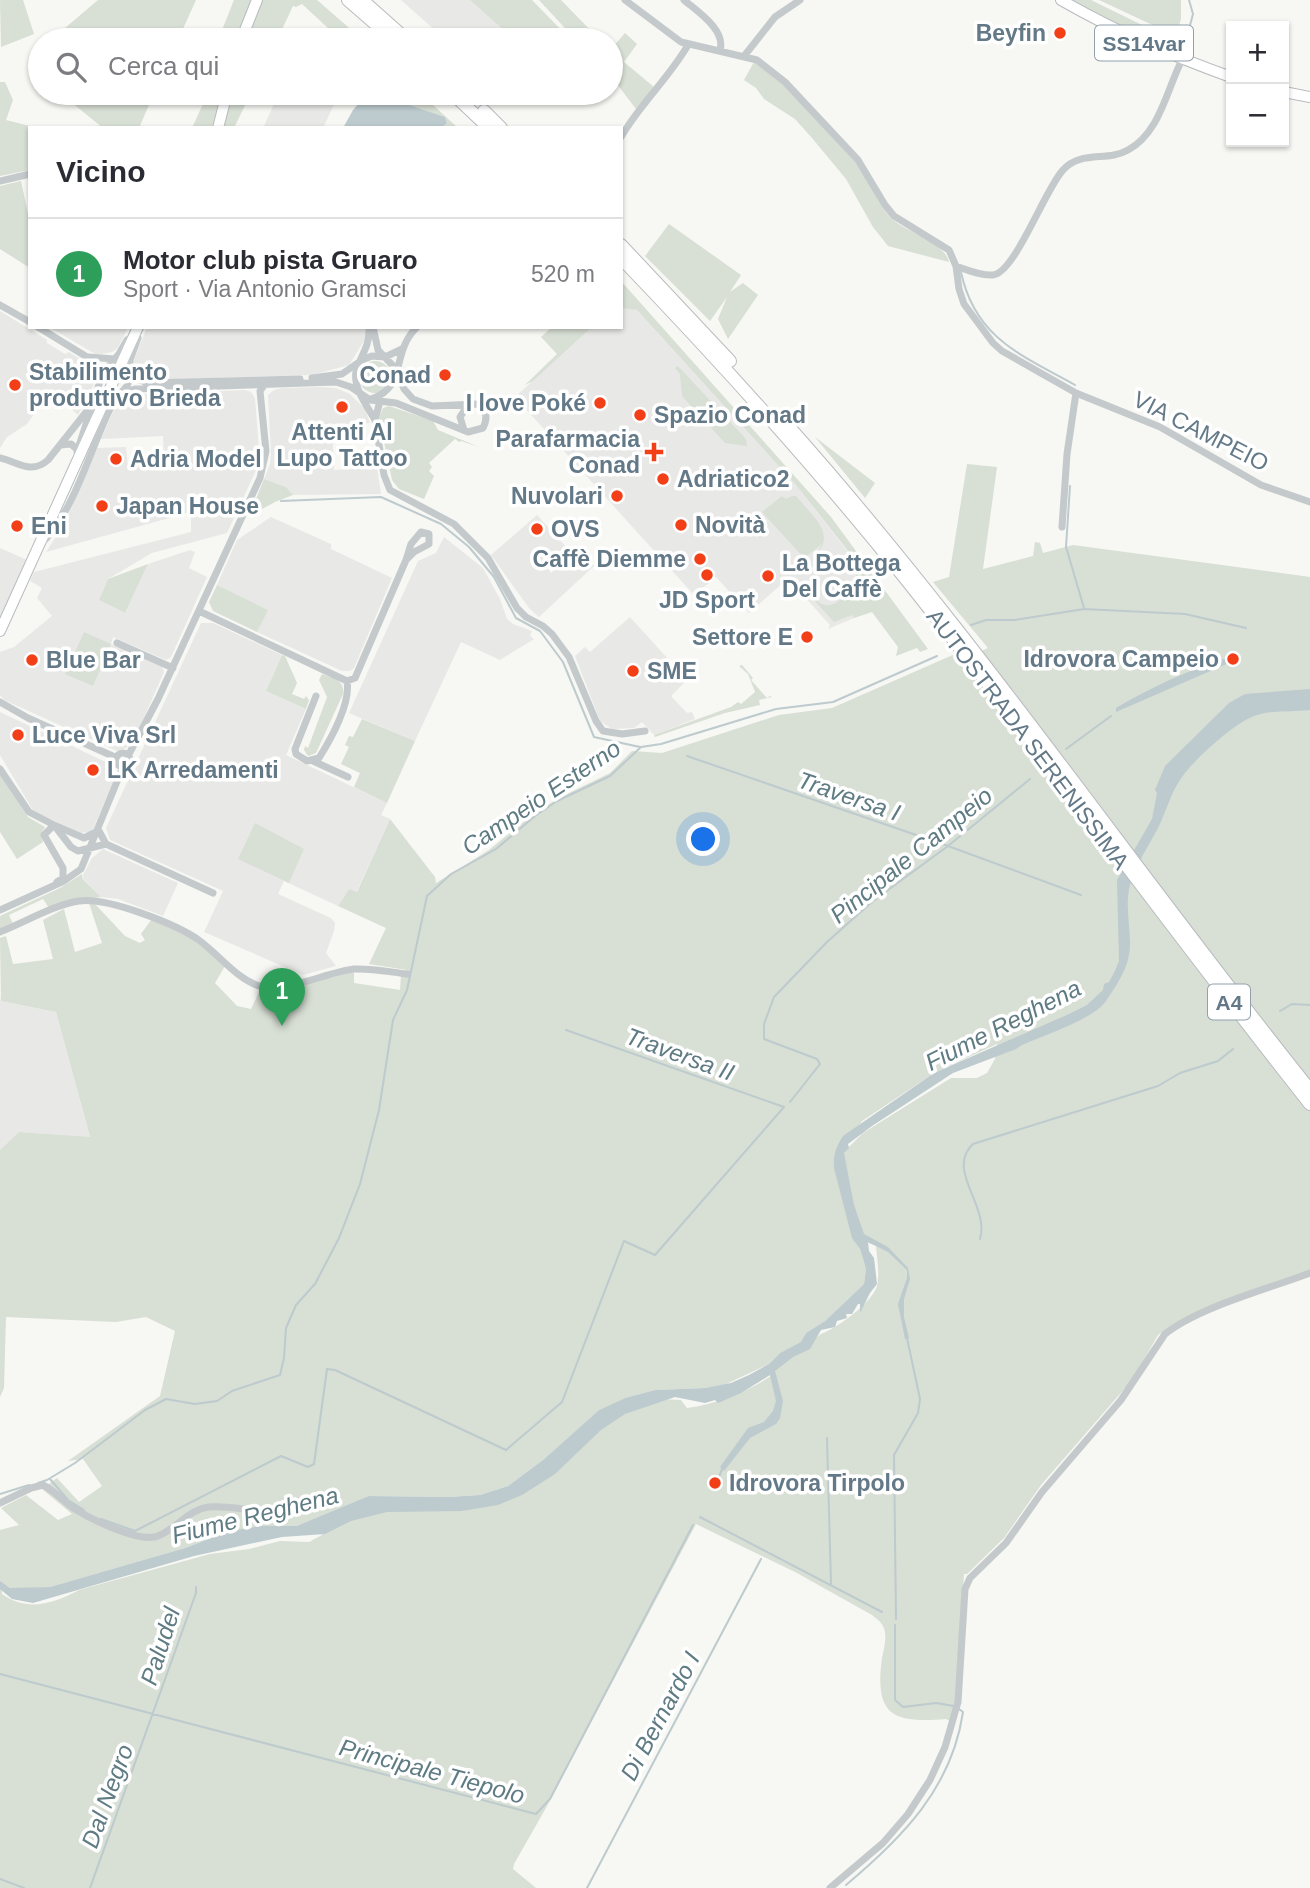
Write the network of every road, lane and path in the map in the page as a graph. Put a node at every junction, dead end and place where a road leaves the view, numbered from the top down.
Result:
1 (257, 0) edge
2 (348, 0) edge
3 (362, 0) edge
4 (625, 0) edge
5 (684, 0) edge
6 (800, 0) edge
7 (1061, 0) edge
8 (246, 28) edge
9 (380, 28) edge
10 (394, 28) edge
11 (1188, 44) dead end
12 (688, 45) junction
13 (720, 50) junction
14 (746, 55) junction
15 (1184, 55) dead end
16 (1180, 64) dead end
17 (1226, 75) edge
18 (1289, 93) edge
19 (1310, 97) edge
20 (224, 105) edge
21 (465, 105) edge
22 (477, 105) edge
23 (219, 126) edge
24 (487, 126) edge
25 (499, 126) edge
26 (623, 134) edge
27 (28, 174) edge
28 (0, 181) edge
29 (623, 248) edge
30 (623, 260) edge
31 (956, 266) junction
32 (0, 305) edge
33 (28, 321) edge
34 (41, 329) edge
35 (137, 329) edge
36 (137, 329) edge
37 (138, 329) edge
38 (371, 329) edge
39 (372, 329) edge
40 (416, 329) edge
41 (402, 349) junction
42 (87, 357) junction
43 (385, 357) junction
44 (115, 358) junction
45 (360, 361) junction
46 (396, 369) junction
47 (130, 370) junction
48 (103, 372) junction
49 (310, 379) junction
50 (279, 384) junction
51 (263, 386) junction
52 (122, 393) junction
53 (1076, 393) junction
54 (366, 398) junction
55 (261, 399) junction
56 (380, 401) junction
57 (468, 404) junction
58 (91, 405) junction
59 (375, 419) junction
60 (464, 430) junction
61 (60, 445) junction
62 (78, 450) junction
63 (0, 458) edge
64 (72, 476) junction
65 (1310, 502) edge
66 (1062, 527) dead end
67 (40, 546) junction
68 (407, 560) dead end
69 (199, 611) junction
70 (0, 631) edge
71 (117, 643) dead end
72 (173, 668) junction
73 (347, 681) junction
74 (316, 696) dead end
75 (0, 704) edge
76 (645, 732) dead end
77 (128, 756) junction
78 (117, 758) junction
79 (313, 761) junction
80 (123, 767) junction
81 (0, 769) edge
82 (348, 778) dead end
83 (54, 825) junction
84 (99, 831) junction
85 (1112, 842) junction
86 (106, 844) junction
87 (92, 847) junction
88 (54, 884) junction
89 (213, 893) dead end
90 (1152, 895) junction
91 (0, 910) edge
92 (0, 932) edge
93 (407, 974) dead end
94 (1310, 1090) edge
95 (1310, 1104) edge
96 (1310, 1273) edge
97 (298, 1501) dead end
98 (0, 1503) edge
99 (830, 1888) edge

1 - 8 main road
2 - 9 highway
3 - 10 highway
4 - 12 street, VIA CAMPEIO
5 - 13 street
6 - 14 street
7 - 17 main road, SS14var
11 - 15 street
12 - 13 street, VIA CAMPEIO
12 - 26 street
13 - 14 street, VIA CAMPEIO
14 - 31 street, VIA CAMPEIO
16 - 31 street
18 - 19 main road
20 - 23 main road
21 - 24 highway
22 - 25 highway
27 - 28 street
29 - 85 highway, AUTOSTRADA SERENISSIMA / A4
30 - 85 highway, AUTOSTRADA SERENISSIMA / A4
31 - 53 street, VIA CAMPEIO
32 - 33 street
34 - 42 street
35 - 44 street
36 - 64 main road
37 - 47 street
38 - 45 street
39 - 43 street
40 - 41 street
41 - 43 street
41 - 46 street
42 - 44 street
42 - 48 street
43 - 45 street
43 - 46 street
44 - 48 street
45 - 49 street
45 - 54 street
46 - 54 street
46 - 57 street
47 - 49 street
47 - 52 street
48 - 58 street
49 - 51 street
50 - 51 street
50 - 54 street
50 - 55 street
51 - 52 street
51 - 55 street
52 - 67 street
53 - 65 street, VIA CAMPEIO
53 - 66 street
54 - 56 street
54 - 59 street
55 - 69 street
56 - 59 street
56 - 60 street
57 - 60 street
57 - 60 street
58 - 61 street
58 - 62 street
59 - 76 street
61 - 62 street
61 - 63 street
62 - 64 street
64 - 67 main road
67 - 70 main road
68 - 73 street
69 - 72 street
69 - 73 street
71 - 72 street
72 - 77 street
73 - 79 street
74 - 79 street
75 - 78 street
77 - 78 street
77 - 80 street
78 - 80 street
79 - 82 street
80 - 84 street
81 - 83 street
83 - 84 street
83 - 87 street
83 - 88 street
84 - 86 street
84 - 87 street
85 - 90 highway, AUTOSTRADA SERENISSIMA / A4
86 - 87 street
86 - 89 street
87 - 88 street
88 - 91 street
90 - 94 highway, AUTOSTRADA SERENISSIMA / A4
90 - 95 highway, AUTOSTRADA SERENISSIMA / A4
92 - 93 street
96 - 99 street
97 - 98 street

